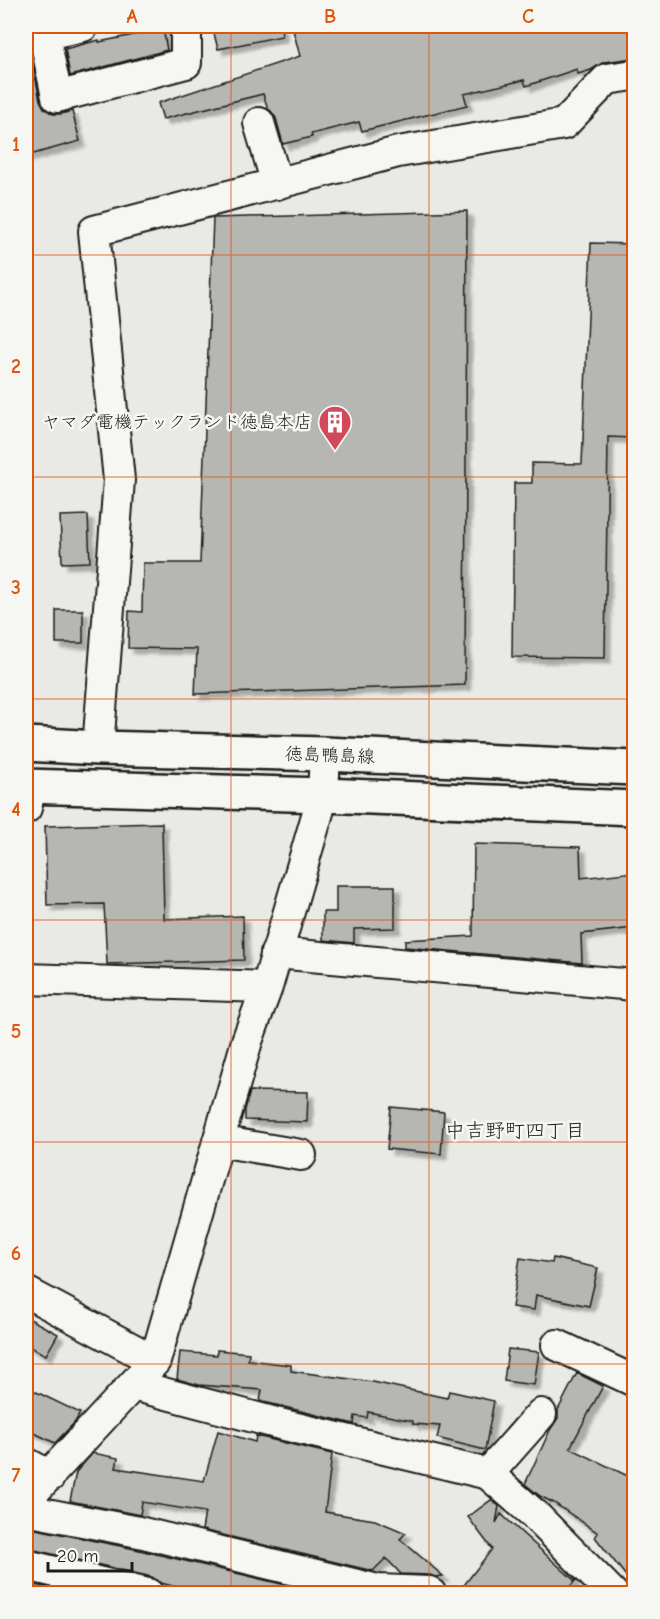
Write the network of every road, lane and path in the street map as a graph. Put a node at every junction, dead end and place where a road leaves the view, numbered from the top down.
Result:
1 (83, 26) edge
2 (186, 26) edge
3 (35, 36) edge
4 (634, 75) edge
5 (259, 123) dead end
6 (277, 183) junction
7 (26, 744) edge
8 (98, 748) junction
9 (325, 754) junction
10 (634, 768) edge
11 (27, 793) edge
12 (323, 795) junction
13 (634, 808) edge
14 (276, 953) junction
15 (26, 979) edge
16 (634, 985) edge
17 (267, 987) junction
18 (218, 1141) junction
19 (301, 1155) dead end
20 (26, 1292) edge
21 (557, 1345) dead end
22 (155, 1360) junction
23 (634, 1381) edge
24 (133, 1385) junction
25 (541, 1414) dead end
26 (38, 1469) edge
27 (488, 1474) junction
28 (26, 1500) edge
29 (26, 1510) edge
30 (26, 1566) edge
31 (148, 1593) edge
32 (431, 1593) edge
33 (613, 1593) edge

1 - 3 street
2 - 3 street
4 - 6 street
5 - 6 street
6 - 8 street
7 - 8 main road, 徳島鴨島線
8 - 9 main road, 徳島鴨島線
9 - 10 main road, 徳島鴨島線
9 - 12 street
11 - 12 main road
12 - 13 main road
12 - 14 street
14 - 16 street
14 - 17 street
15 - 17 street
17 - 18 street
18 - 19 street
18 - 22 street
20 - 22 street
21 - 23 street
22 - 24 street
24 - 26 street
24 - 27 street
25 - 27 street
26 - 28 street
27 - 33 street
29 - 32 street
30 - 31 street

